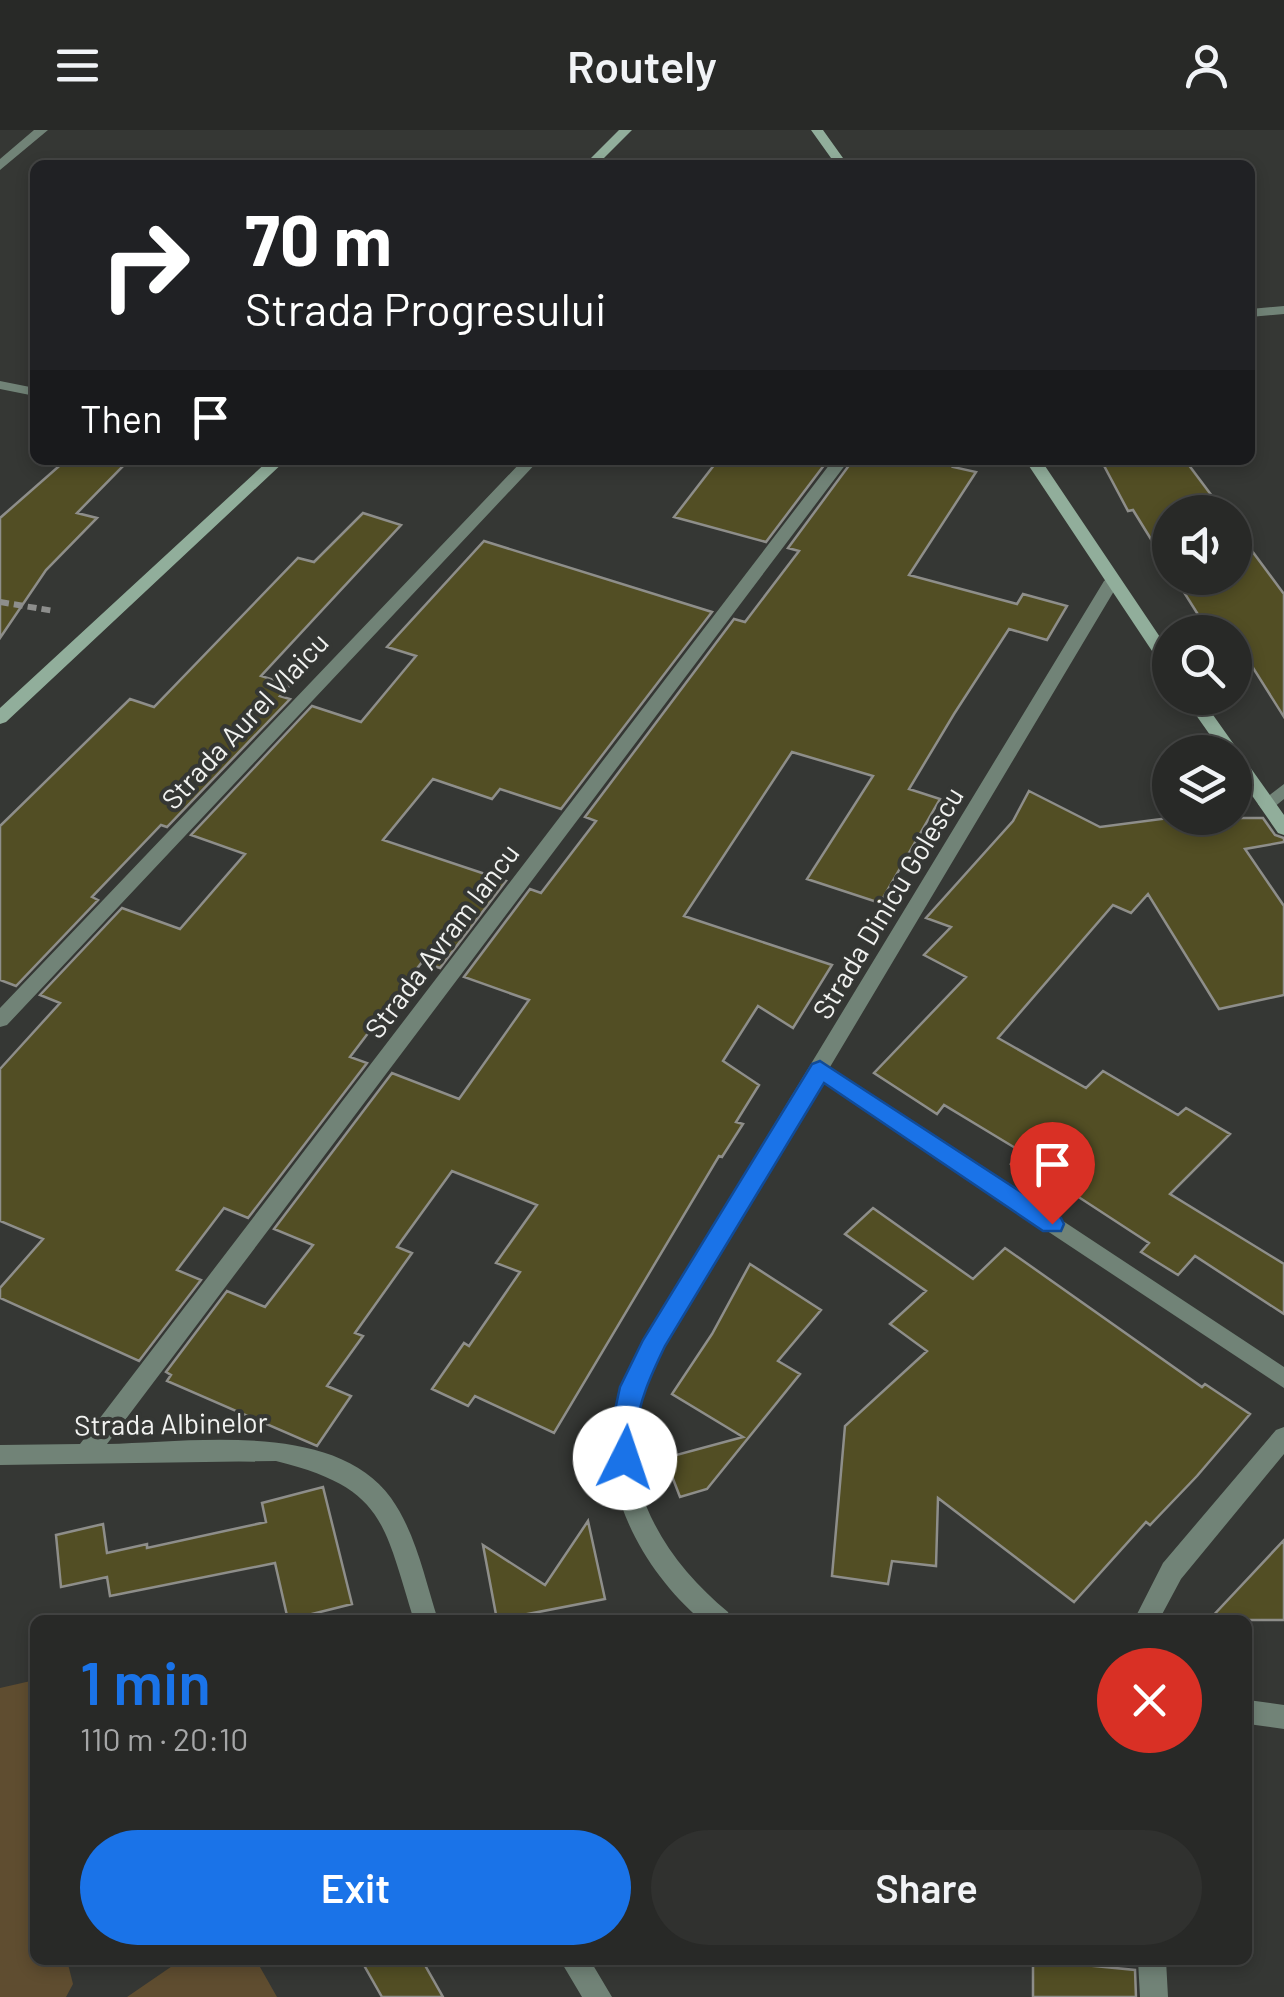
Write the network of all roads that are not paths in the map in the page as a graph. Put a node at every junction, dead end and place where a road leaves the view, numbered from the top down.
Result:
1 (42, 130) edge
2 (626, 130) edge
3 (817, 130) edge
4 (595, 160) edge
5 (838, 160) edge
6 (0, 166) edge
7 (1284, 310) edge
8 (1255, 313) edge
9 (0, 385) edge
10 (30, 391) edge
11 (273, 465) edge
12 (526, 465) edge
13 (838, 465) edge
14 (1036, 465) edge
15 (1112, 581) junction
16 (1152, 639) edge
17 (0, 718) edge
18 (1252, 782) edge
19 (1284, 790) edge
20 (1267, 804) junction
21 (1284, 829) edge
22 (0, 1020) edge
23 (820, 1070) junction
24 (1284, 1379) edge
25 (1284, 1437) edge
26 (0, 1455) edge
27 (86, 1455) junction
28 (424, 1615) edge
29 (712, 1615) edge
30 (1149, 1615) edge
31 (1252, 1713) edge
32 (1284, 1717) edge
33 (577, 1965) edge
34 (1152, 1965) edge
35 (598, 1997) edge
36 (1154, 1997) edge

1 - 6 street
2 - 4 main road
3 - 5 main road
7 - 8 street
9 - 10 street
11 - 17 main road
12 - 22 street, Strada Aurel Vlaicu
13 - 27 street, Strada Avram Iancu
14 - 15 main road
15 - 16 main road
15 - 23 street, Strada Dinicu Golescu
18 - 20 main road
19 - 20 street
20 - 21 main road
23 - 24 street
23 - 29 street, Strada Dinicu Golescu
25 - 30 street
26 - 27 street, Strada Albinelor
27 - 28 street, Strada Albinelor
31 - 32 street
33 - 35 street
34 - 36 street

